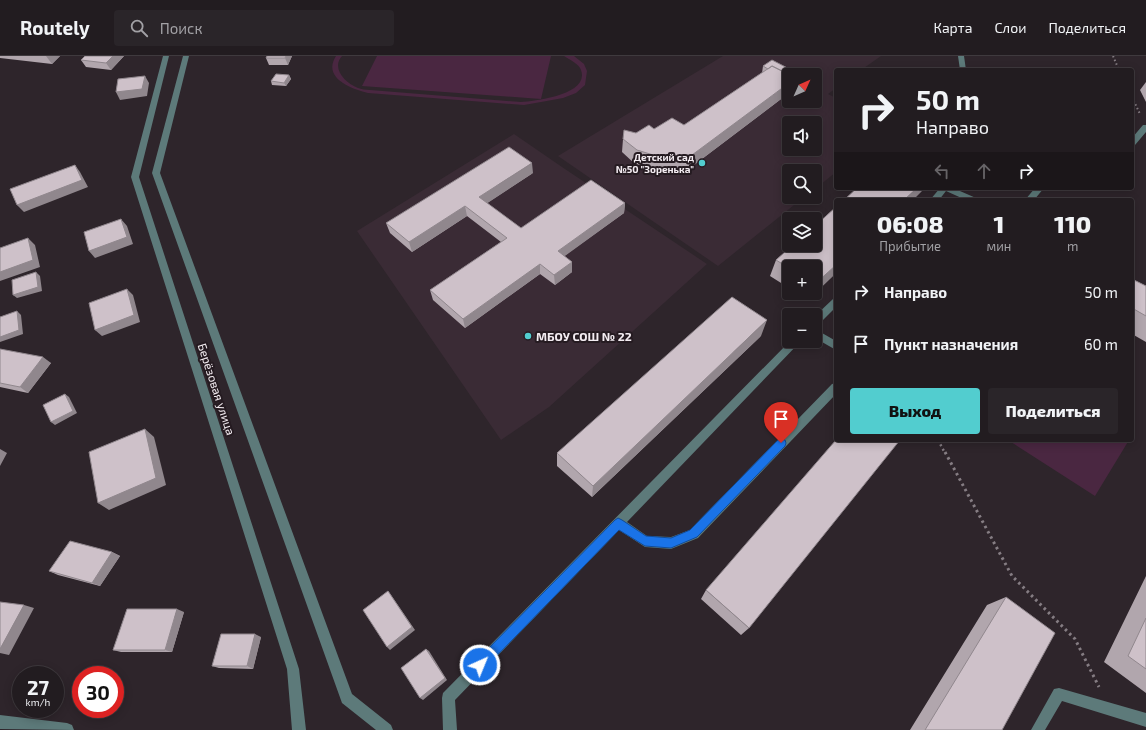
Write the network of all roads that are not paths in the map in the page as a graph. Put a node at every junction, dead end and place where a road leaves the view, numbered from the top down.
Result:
1 (166, 56) edge
2 (186, 56) edge
3 (961, 56) edge
4 (963, 68) edge
5 (1146, 127) edge
6 (1134, 141) edge
7 (943, 190) edge
8 (950, 190) edge
9 (1038, 190) edge
10 (936, 198) edge
11 (968, 198) edge
12 (1030, 198) edge
13 (834, 303) edge
14 (822, 315) edge
15 (822, 337) edge
16 (834, 345) edge
17 (789, 348) edge
18 (834, 389) edge
19 (618, 523) junction
20 (1146, 720) edge
21 (0, 722) edge
22 (67, 730) edge
23 (299, 730) edge
24 (386, 730) edge
25 (450, 730) edge
26 (1038, 730) edge

1 - 23 street, Берёзовая улица
2 - 24 street
3 - 4 street
5 - 6 street
7 - 10 street
8 - 11 street
9 - 12 street
13 - 14 street
15 - 16 street
17 - 19 street
18 - 19 street
19 - 25 street
20 - 26 street
21 - 22 street

